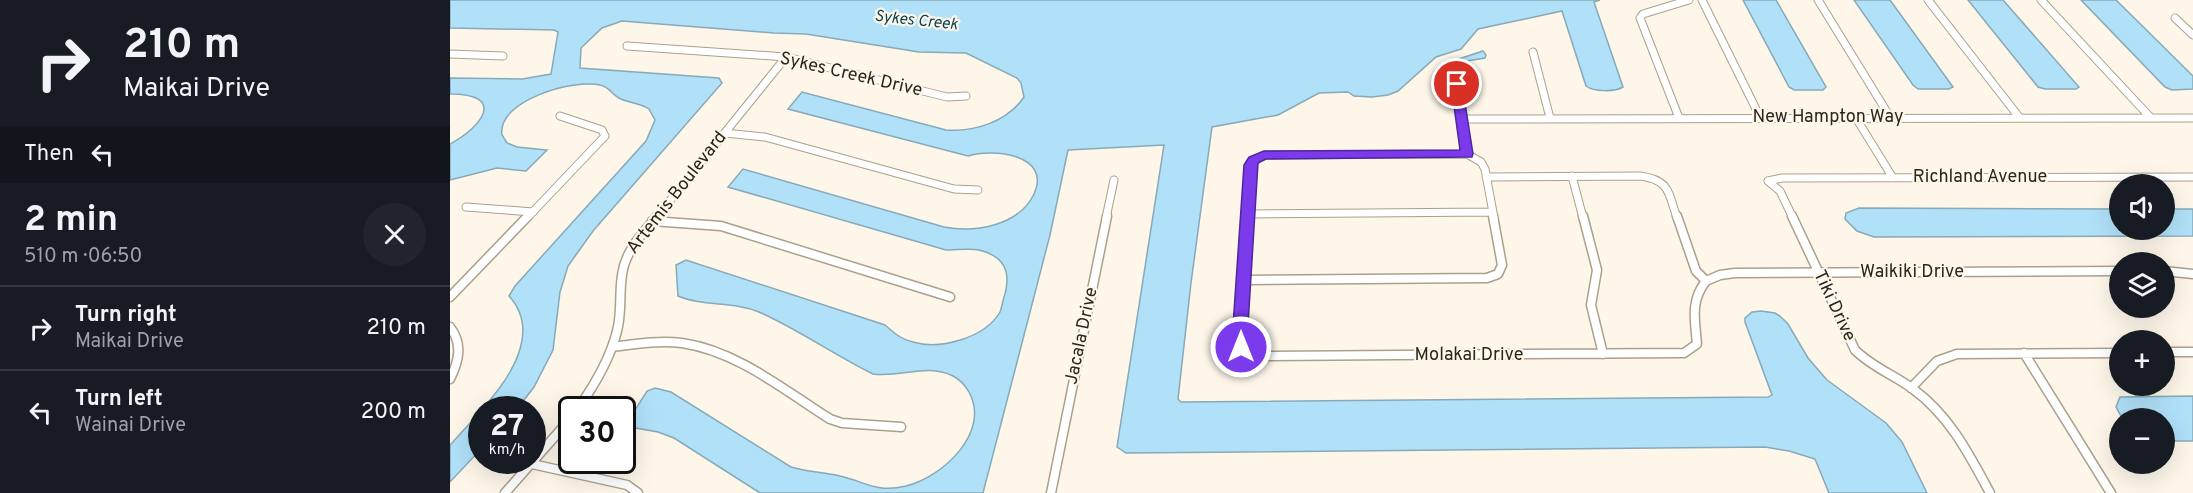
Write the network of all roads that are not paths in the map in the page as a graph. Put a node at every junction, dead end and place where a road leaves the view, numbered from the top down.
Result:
1 (1689, 0) edge
2 (1702, 0) edge
3 (1818, 0) edge
4 (1928, 0) edge
5 (2041, 0) edge
6 (2175, 18) dead end
7 (2193, 35) edge
8 (627, 46) dead end
9 (1533, 52) dead end
10 (450, 54) edge
11 (503, 56) dead end
12 (786, 57) junction
13 (1457, 84) dead end
14 (966, 96) dead end
15 (560, 116) dead end
16 (1760, 117) junction
17 (1890, 117) junction
18 (2019, 117) junction
19 (2150, 117) junction
20 (1550, 118) junction
21 (1679, 118) junction
22 (1857, 118) junction
23 (2192, 118) edge
24 (1462, 119) junction
25 (725, 133) junction
26 (1467, 154) junction
27 (1572, 176) junction
28 (1486, 177) junction
29 (2193, 177) edge
30 (1893, 178) junction
31 (1114, 180) dead end
32 (1768, 181) joint
33 (978, 190) dead end
34 (466, 207) dead end
35 (533, 212) junction
36 (1492, 212) junction
37 (1247, 214) junction
38 (652, 221) junction
39 (2109, 271) edge
40 (2175, 272) edge
41 (1819, 273) junction
42 (2193, 274) edge
43 (1244, 280) junction
44 (1706, 281) junction
45 (450, 297) edge
46 (950, 297) dead end
47 (450, 327) edge
48 (612, 347) junction
49 (2175, 352) edge
50 (2193, 352) edge
51 (2024, 353) junction
52 (2109, 353) edge
53 (1603, 354) junction
54 (450, 379) edge
55 (1911, 388) junction
56 (586, 396) edge
57 (901, 427) dead end
58 (558, 433) edge
59 (546, 448) edge
60 (546, 467) edge
61 (523, 474) edge
62 (505, 493) edge
63 (638, 493) edge
64 (1051, 493) edge
65 (1990, 493) edge
66 (2111, 493) edge

1 - 21 street
2 - 16 street
3 - 17 street
4 - 18 street
5 - 19 street
6 - 7 street
8 - 12 street, Sykes Creek Drive
9 - 20 street
10 - 11 street
12 - 14 street, Sykes Creek Drive
12 - 25 street, Artemis Boulevard
13 - 24 street
15 - 35 street
16 - 21 street, New Hampton Way
16 - 22 street, New Hampton Way
17 - 18 street, New Hampton Way
17 - 22 street, New Hampton Way
18 - 19 street, New Hampton Way
19 - 23 street, New Hampton Way
20 - 21 street, New Hampton Way
20 - 24 street, New Hampton Way
22 - 30 street
24 - 26 street
25 - 33 street
25 - 38 street, Artemis Boulevard
26 - 28 street
26 - 37 street
27 - 28 street
27 - 44 street
27 - 53 street
28 - 36 street
29 - 30 street, Richland Avenue
30 - 32 street, Richland Avenue
31 - 64 street, Jacala Drive
32 - 41 street, Tiki Drive
34 - 35 street
35 - 45 street
36 - 37 street
36 - 43 street
37 - 43 street
38 - 46 street
38 - 48 street, Artemis Boulevard
39 - 41 street, Waikiki Drive
40 - 42 street
41 - 44 street, Waikiki Drive
41 - 55 street, Tiki Drive
43 - 53 street, Molakai Drive
44 - 53 street, Molakai Drive
47 - 54 street
48 - 56 street, Artemis Boulevard
48 - 57 street
49 - 50 street
51 - 52 street
51 - 55 street
51 - 66 street
55 - 65 street, Tiki Drive
58 - 59 street
60 - 63 street
61 - 62 street

